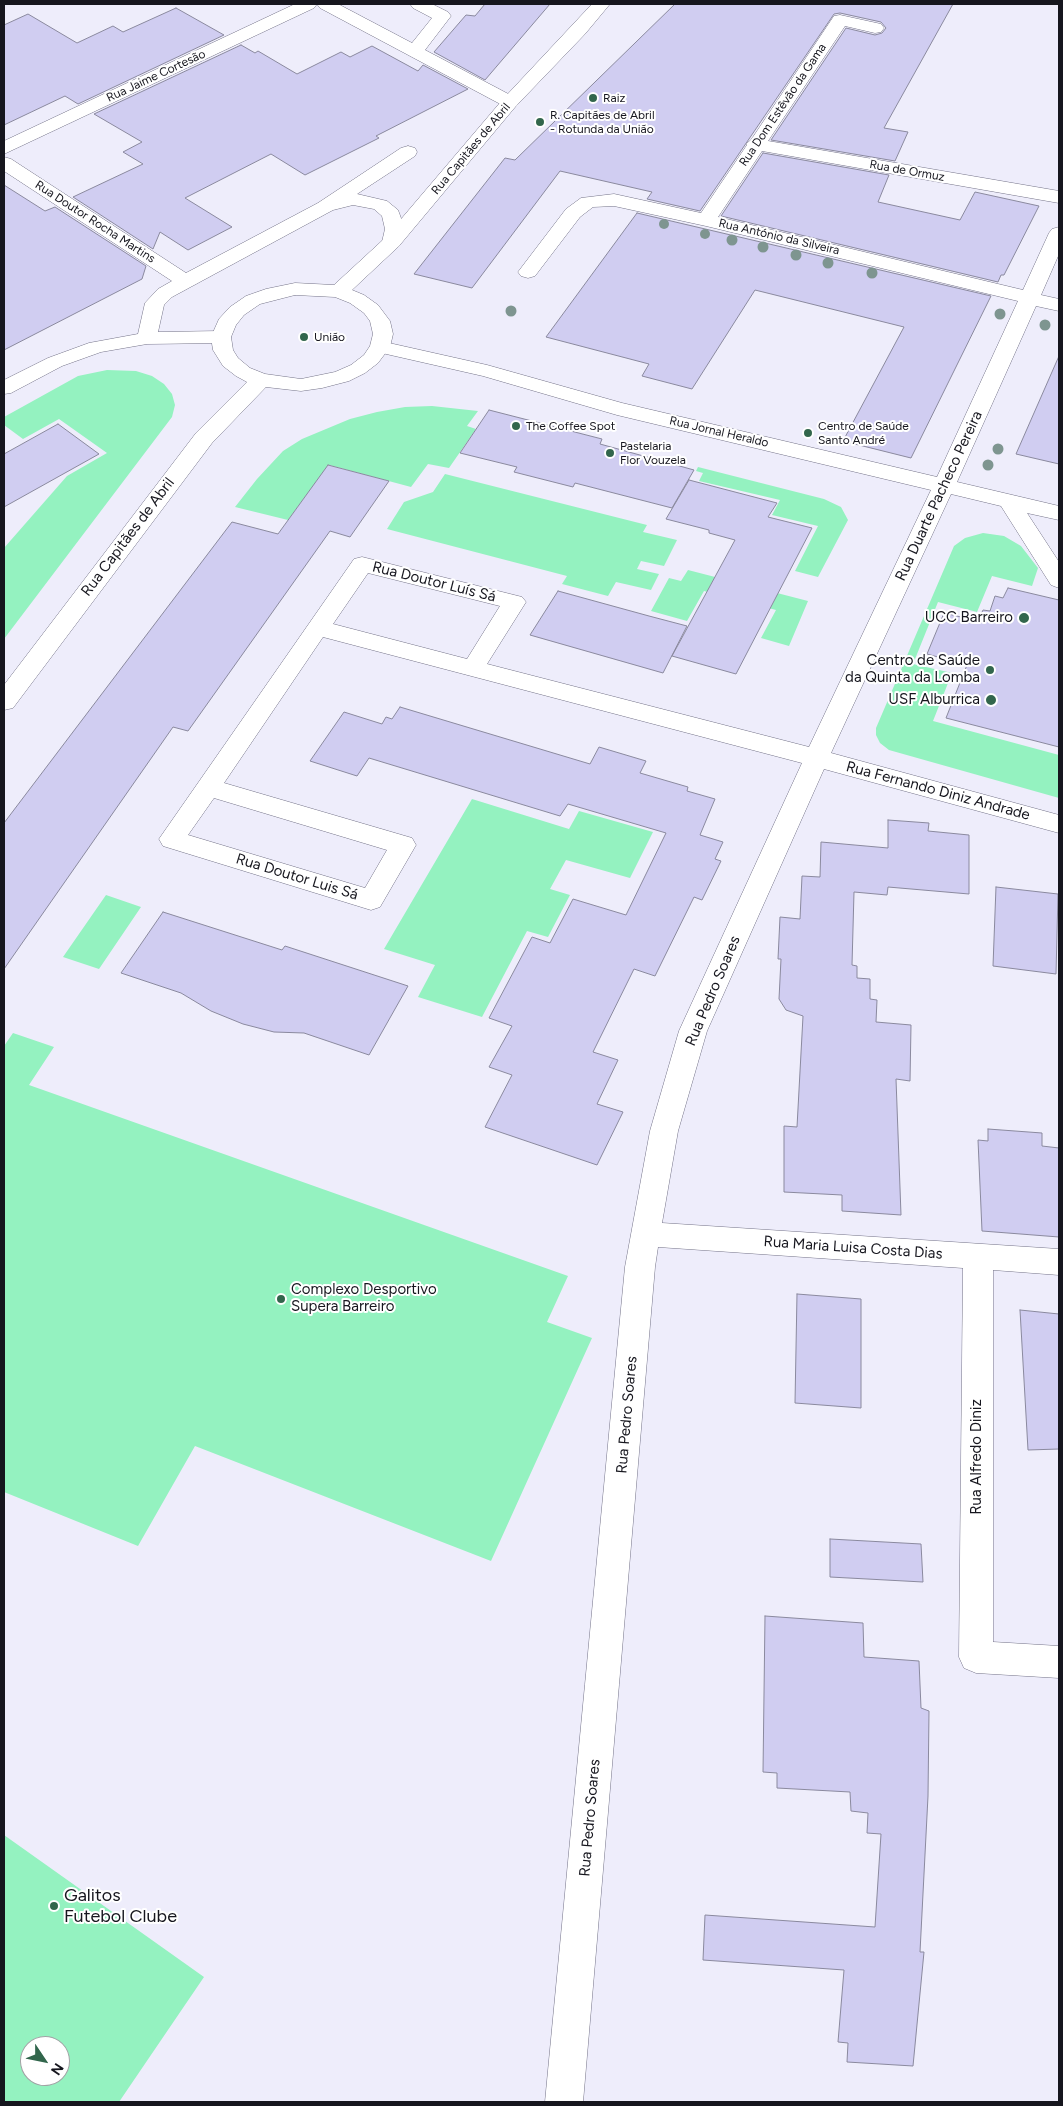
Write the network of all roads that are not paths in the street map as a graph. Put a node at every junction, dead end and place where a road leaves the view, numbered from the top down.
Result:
1 (308, 4) edge
2 (326, 4) edge
3 (419, 4) edge
4 (601, 4) edge
5 (876, 28) dead end
6 (415, 50) junction
7 (510, 102) junction
8 (755, 144) junction
9 (4, 148) edge
10 (408, 152) dead end
11 (4, 163) edge
12 (1059, 197) edge
13 (325, 207) junction
14 (706, 220) junction
15 (1059, 233) edge
16 (392, 242) junction
17 (528, 272) dead end
18 (186, 282) junction
19 (339, 292) junction
20 (1029, 298) junction
21 (1059, 305) edge
22 (221, 337) junction
23 (147, 338) junction
24 (380, 347) junction
25 (261, 380) junction
26 (4, 388) edge
27 (945, 485) junction
28 (1009, 501) junction
29 (1059, 513) edge
30 (1059, 580) edge
31 (318, 628) junction
32 (472, 669) junction
33 (4, 702) edge
34 (816, 758) junction
35 (208, 787) junction
36 (1059, 824) edge
37 (647, 1234) junction
38 (978, 1256) junction
39 (1059, 1262) edge
40 (1059, 1662) edge
41 (564, 2102) edge

1 - 9 street, Rua Jaime Cortesão
2 - 6 street
3 - 6 street
4 - 7 street, Rua Capitães de Abril
5 - 8 street, Rua Dom Estêvão da Gama
6 - 7 street
7 - 16 street, Rua Capitães de Abril
8 - 12 street, Rua de Ormuz
8 - 14 street, Rua Dom Estêvão da Gama
10 - 13 street
11 - 18 street, Rua Doutor Rocha Martins
13 - 16 street
13 - 18 street
14 - 17 street, Rua António da Silveira
14 - 20 street, Rua António da Silveira
15 - 20 street, Rua Duarte Pacheco Pereira
16 - 19 street, Rua Capitães de Abril
18 - 23 street
19 - 22 street
19 - 24 street
20 - 21 street, Rua António da Silveira
20 - 27 street, Rua Duarte Pacheco Pereira
22 - 23 street
22 - 25 street
23 - 26 street
24 - 25 street
24 - 27 street, Rua Jornal Heraldo
25 - 33 street, Rua Capitães de Abril
27 - 28 street, Rua Jornal Heraldo
27 - 34 street, Rua Duarte Pacheco Pereira
28 - 29 street, Rua Jornal Heraldo
28 - 30 street
31 - 32 street
31 - 32 street, Rua Doutor Luís Sá
31 - 35 street, Rua Doutor Luis Sá
32 - 34 street
34 - 36 street, Rua Fernando Diniz Andrade
34 - 37 street, Rua Pedro Soares
35 - 35 street, Rua Doutor Luis Sá
37 - 38 street, Rua Maria Luisa Costa Dias
37 - 41 street, Rua Pedro Soares
38 - 39 street, Rua Maria Luisa Costa Dias
38 - 40 street, Rua Alfredo Diniz

